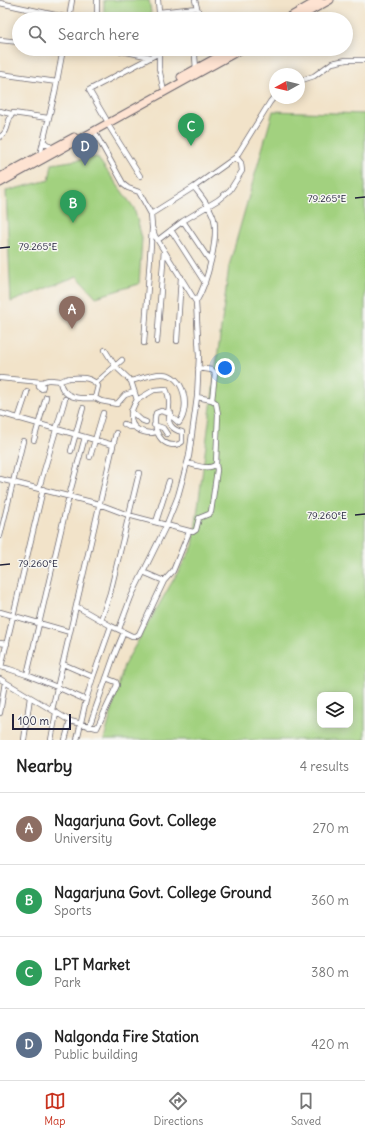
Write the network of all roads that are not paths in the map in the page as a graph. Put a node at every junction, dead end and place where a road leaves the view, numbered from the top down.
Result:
1 (72, 0) edge
2 (97, 0) edge
3 (158, 0) edge
4 (200, 0) edge
5 (319, 0) edge
6 (330, 0) edge
7 (195, 1) edge
8 (0, 3) edge
9 (197, 8) junction
10 (41, 12) edge
11 (70, 12) edge
12 (97, 12) edge
13 (159, 12) joint
14 (199, 12) edge
15 (298, 12) edge
16 (309, 12) edge
17 (0, 40) edge
18 (12, 41) edge
19 (62, 56) edge
20 (146, 56) edge
21 (159, 56) edge
22 (195, 56) edge
23 (219, 56) edge
24 (229, 56) edge
25 (151, 57) joint
26 (365, 60) edge
27 (196, 69) junction
28 (0, 74) edge
29 (305, 79) edge
30 (57, 82) junction
31 (163, 87) junction
32 (269, 104) edge
33 (0, 111) edge
34 (11, 114) junction
35 (48, 118) junction
36 (107, 121) junction
37 (94, 131) junction
38 (0, 137) edge
39 (43, 141) junction
40 (52, 148) junction
41 (40, 155) junction
42 (236, 157) junction
43 (140, 176) dead end
44 (0, 177) edge
45 (0, 183) edge
46 (194, 187) junction
47 (208, 206) junction
48 (152, 214) junction
49 (183, 221) junction
50 (152, 227) junction
51 (171, 230) junction
52 (158, 240) junction
53 (164, 250) junction
54 (210, 261) junction
55 (182, 277) junction
56 (205, 283) junction
57 (196, 302) junction
58 (177, 341) dead end
59 (157, 342) dead end
60 (144, 343) dead end
61 (105, 350) dead end
62 (122, 360) dead end
63 (115, 366) junction
64 (198, 368) junction
65 (0, 378) edge
66 (131, 381) junction
67 (60, 382) junction
68 (96, 383) junction
69 (27, 392) dead end
70 (134, 392) junction
71 (46, 397) dead end
72 (197, 397) junction
73 (95, 398) junction
74 (65, 399) dead end
75 (137, 400) junction
76 (212, 400) junction
77 (83, 408) dead end
78 (131, 411) junction
79 (103, 413) dead end
80 (0, 414) edge
81 (168, 415) junction
82 (138, 418) junction
83 (18, 419) junction
84 (146, 422) dead end
85 (38, 424) junction
86 (124, 424) dead end
87 (154, 425) junction
88 (135, 428) junction
89 (56, 429) junction
90 (156, 432) junction
91 (116, 433) dead end
92 (167, 434) dead end
93 (76, 435) junction
94 (85, 437) junction
95 (34, 440) dead end
96 (95, 440) junction
97 (24, 441) dead end
98 (113, 445) junction
99 (71, 451) dead end
100 (90, 457) dead end
101 (187, 463) junction
102 (216, 464) junction
103 (139, 473) dead end
104 (0, 479) edge
105 (169, 481) dead end
106 (13, 482) junction
107 (41, 489) junction
108 (69, 496) junction
109 (99, 504) junction
110 (128, 516) junction
111 (156, 522) junction
112 (166, 526) junction
113 (189, 532) junction
114 (0, 536) edge
115 (143, 572) junction
116 (164, 580) junction
117 (76, 606) junction
118 (0, 612) edge
119 (13, 616) junction
120 (101, 620) junction
121 (40, 623) junction
122 (111, 626) junction
123 (121, 630) junction
124 (70, 632) junction
125 (0, 642) edge
126 (7, 644) junction
127 (63, 664) junction
128 (0, 668) edge
129 (27, 676) junction
130 (93, 677) junction
131 (106, 678) junction
132 (0, 679) edge
133 (5, 682) junction
134 (57, 687) junction
135 (30, 697) junction
136 (86, 700) junction
137 (54, 712) junction
138 (0, 713) edge
139 (70, 721) junction
140 (80, 724) junction
141 (89, 727) junction
142 (24, 740) edge
143 (51, 740) edge
144 (65, 740) edge
145 (77, 740) edge

1 - 11 street
2 - 12 street
3 - 13 street
4 - 7 street
5 - 15 main road
6 - 16 main road
7 - 9 street
8 - 10 street
9 - 13 street
9 - 14 street
17 - 18 street
19 - 30 street
20 - 25 street
21 - 31 street
22 - 27 street
23 - 27 main road
24 - 36 main road
25 - 36 street
26 - 29 street
27 - 31 main road
28 - 30 street
30 - 35 street
31 - 36 main road
32 - 42 street
33 - 34 street
34 - 35 street
34 - 38 street
35 - 39 street
36 - 37 main road
36 - 40 main road
36 - 43 street
37 - 45 main road
37 - 48 street
39 - 40 street
39 - 41 street
40 - 41 main road
41 - 44 main road
42 - 46 street
42 - 47 street
46 - 47 street
46 - 48 street
47 - 49 street
47 - 54 street
48 - 50 street
49 - 51 street
49 - 54 street
50 - 52 street
50 - 60 street
51 - 52 street
51 - 56 street
52 - 53 street
53 - 55 street
53 - 59 street
54 - 56 street
55 - 57 street
55 - 58 street
56 - 57 street
57 - 64 street
61 - 63 street
62 - 63 street
63 - 66 street
63 - 68 street
64 - 72 street
64 - 76 street
65 - 67 street
66 - 70 street
66 - 81 street
67 - 68 street
67 - 73 street
68 - 73 street
69 - 83 street
70 - 73 street
70 - 75 street
71 - 85 street
72 - 76 street
72 - 101 street
74 - 89 street
75 - 78 street
75 - 81 street
76 - 102 street
77 - 93 street
78 - 82 street
78 - 88 street
79 - 96 street
80 - 83 street
81 - 87 street
81 - 90 street
82 - 84 street
82 - 88 street
83 - 85 street
85 - 89 street
85 - 95 street
86 - 88 street
87 - 90 street
87 - 92 street
88 - 90 street
89 - 93 street
89 - 107 street
91 - 98 street
93 - 94 street
93 - 99 street
94 - 96 street
94 - 108 street
96 - 98 street
96 - 100 street
97 - 106 street
98 - 109 street
101 - 102 street
101 - 112 street
102 - 113 street
103 - 110 street
104 - 106 street
105 - 111 street
106 - 107 street
106 - 114 street
107 - 108 street
107 - 119 street
108 - 109 street
108 - 121 street
109 - 110 street
109 - 117 street
110 - 111 street
110 - 120 street
111 - 112 street
112 - 113 street
112 - 115 street
113 - 116 street
115 - 116 street
115 - 123 street
116 - 123 street
117 - 120 street
117 - 124 street
118 - 119 street
119 - 121 street
119 - 126 street
120 - 122 street
121 - 124 street
121 - 129 street
122 - 123 street
122 - 130 street
123 - 131 street
124 - 127 street
125 - 126 street
126 - 128 street
127 - 130 street
127 - 134 street
128 - 129 street
129 - 134 street
130 - 136 street
131 - 141 street
131 - 141 street
132 - 133 street
133 - 135 street
133 - 138 street
134 - 136 street
134 - 137 street
135 - 137 street
135 - 142 street
136 - 140 street
137 - 139 street
137 - 143 street
139 - 140 street
139 - 144 street
140 - 141 street
140 - 145 street

